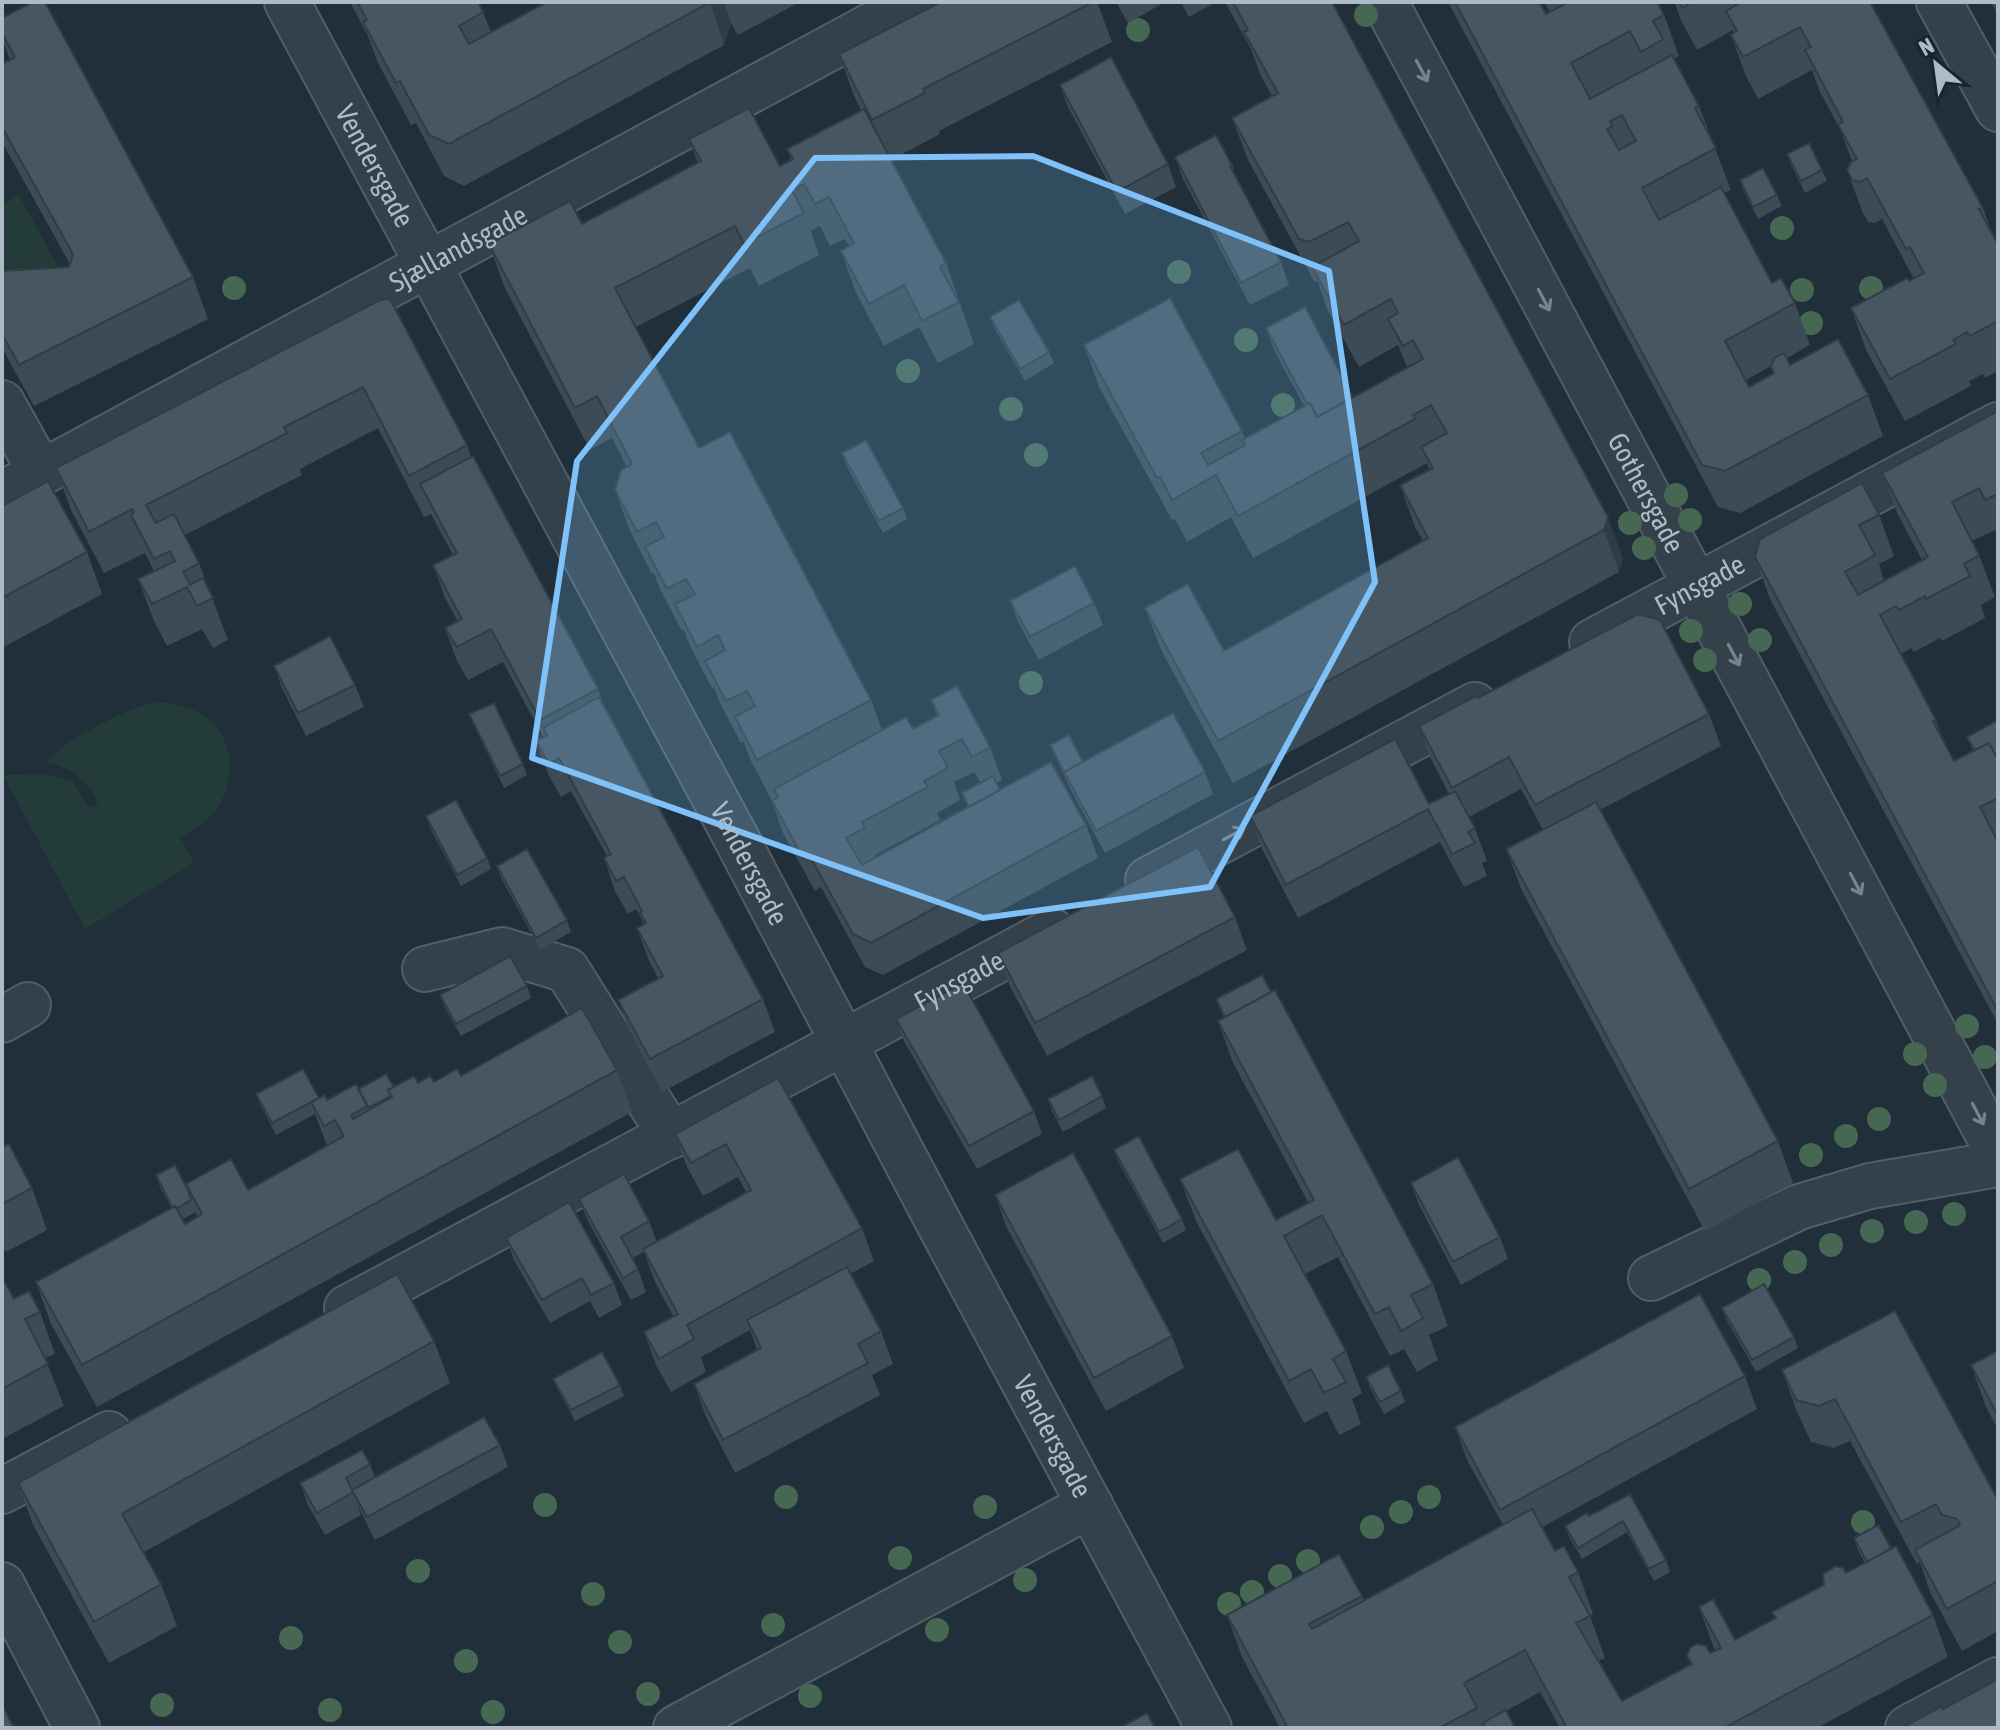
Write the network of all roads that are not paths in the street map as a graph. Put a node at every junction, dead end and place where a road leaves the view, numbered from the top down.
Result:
1 (287, 2) edge
2 (915, 2) edge
3 (1385, 2) edge
4 (1939, 2) edge
5 (1998, 109) edge
6 (427, 265) junction
7 (2, 403) edge
8 (1998, 425) edge
9 (41, 473) junction
10 (2, 494) edge
11 (1698, 586) junction
12 (1556, 662) edge
13 (1514, 684) edge
14 (425, 969) dead end
15 (845, 1042) junction
16 (671, 1136) junction
17 (1998, 1153) edge
18 (1998, 1164) edge
19 (1651, 1278) dead end
20 (309, 1328) edge
21 (141, 1417) edge
22 (2, 1491) edge
23 (1090, 1505) junction
24 (2, 1585) edge
25 (1998, 1680) edge
26 (77, 1728) edge
27 (676, 1728) edge
28 (1209, 1728) edge
29 (1908, 1728) edge

1 - 6 street, Vendersgade
2 - 6 street, Sjællandsgade
3 -> 11 street, Gothersgade
4 - 5 street
6 - 9 street, Sjællandsgade
6 - 15 street, Vendersgade
7 - 9 street
8 - 11 street, Fynsgade
9 - 10 street, Sjællandsgade
11 - 12 street, Fynsgade
11 -> 17 street, Gothersgade
15 -> 13 street, Fynsgade
14 - 16 street
15 - 16 street, Fynsgade
15 - 23 street, Vendersgade
16 - 20 street, Fynsgade
18 - 19 street
21 - 22 street
23 - 27 street
23 - 28 street, Vendersgade
24 - 26 street
25 - 29 street

